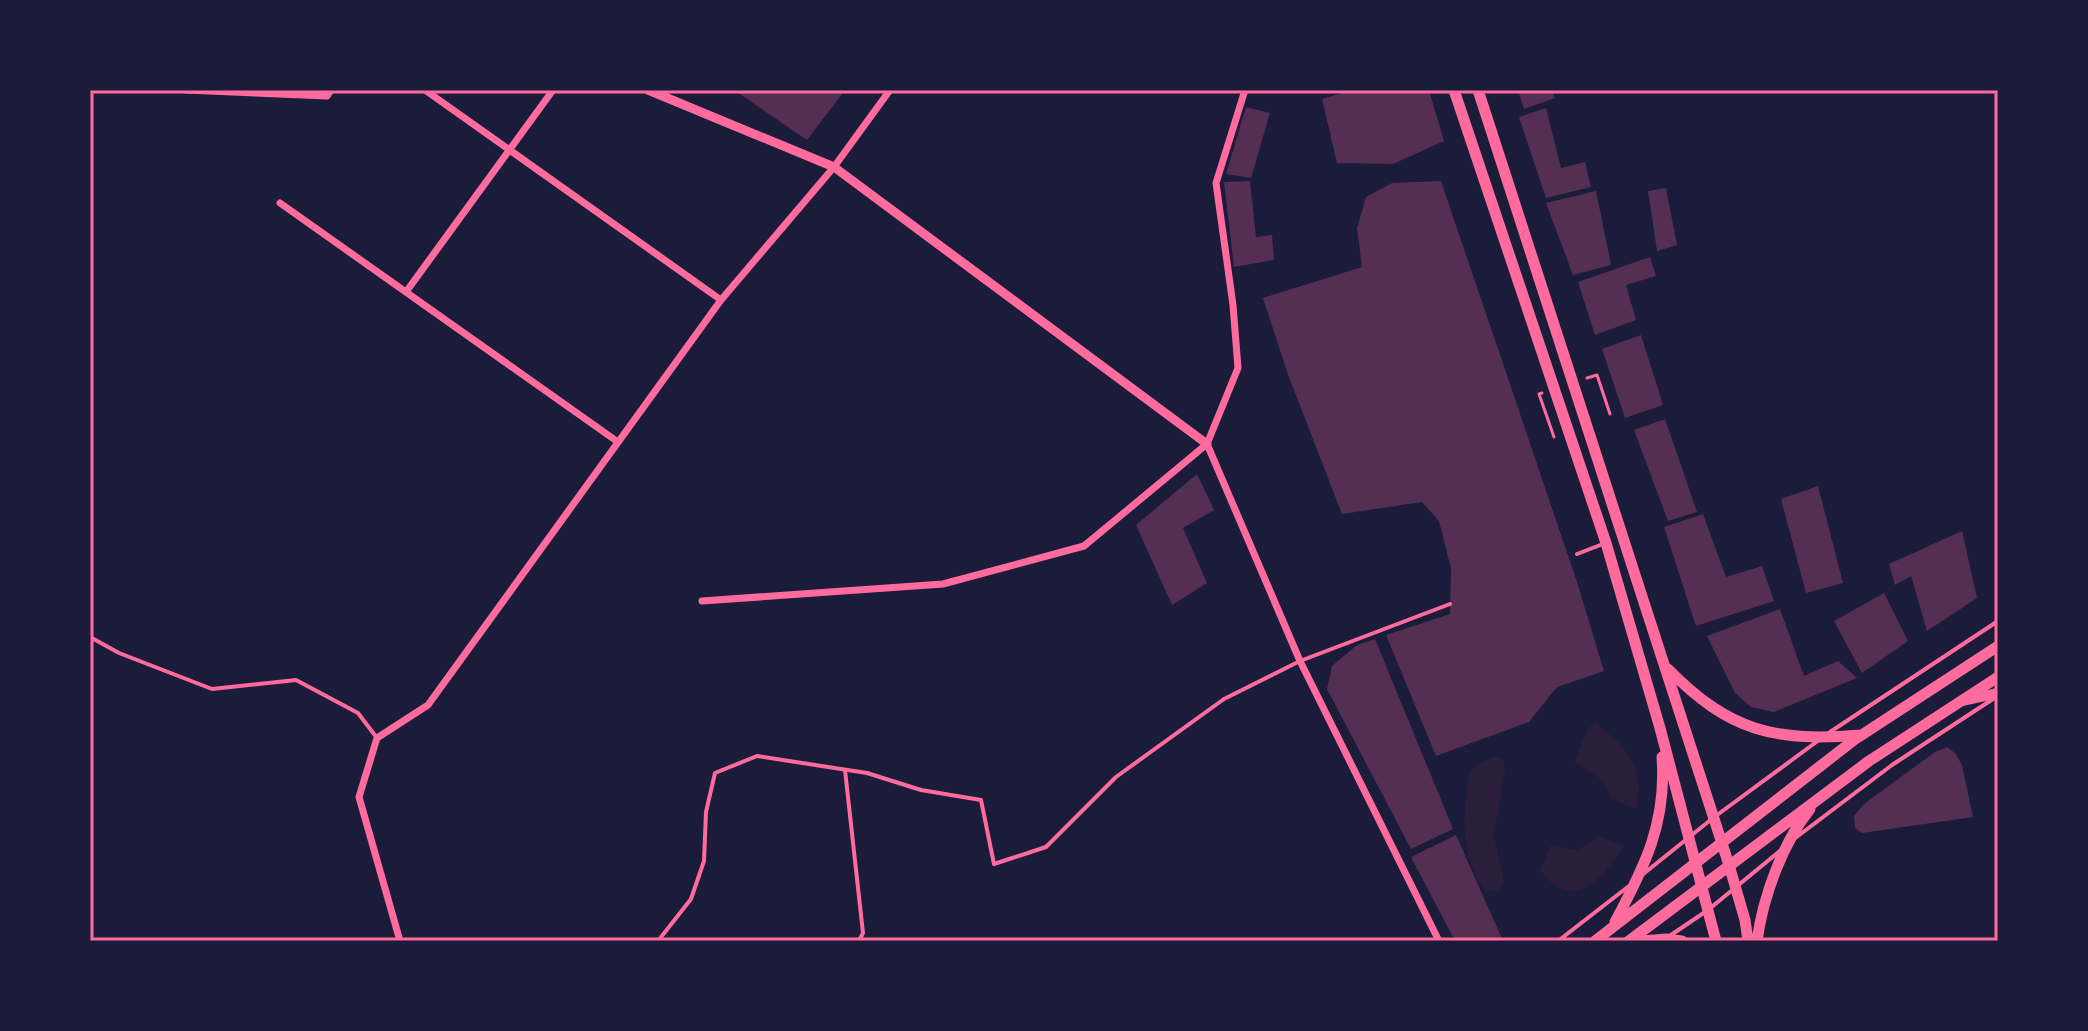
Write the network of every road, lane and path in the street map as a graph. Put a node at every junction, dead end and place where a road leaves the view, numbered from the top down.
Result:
1 (186, 90) edge
2 (331, 90) edge
3 (425, 90) edge
4 (553, 90) edge
5 (648, 90) edge
6 (890, 90) edge
7 (1245, 90) edge
8 (1454, 90) edge
9 (1478, 90) edge
10 (509, 150) junction
11 (834, 167) junction
12 (280, 203) dead end
13 (406, 292) junction
14 (721, 300) junction
15 (1597, 375) dead end
16 (1539, 394) dead end
17 (1610, 414) dead end
18 (1554, 437) dead end
19 (618, 442) junction
20 (1207, 444) junction
21 (1606, 543) junction
22 (1577, 554) dead end
23 (702, 601) dead end
24 (1450, 604) dead end
25 (1998, 621) edge
26 (90, 637) edge
27 (1998, 646) edge
28 (1300, 661) junction
29 (1664, 665) junction
30 (1998, 677) edge
31 (1998, 695) edge
32 (1960, 702) junction
33 (1660, 728) junction
34 (1864, 734) junction
35 (377, 738) junction
36 (1822, 738) junction
37 (845, 770) junction
38 (1819, 798) junction
39 (1713, 818) junction
40 (1689, 838) junction
41 (1720, 842) junction
42 (1790, 843) junction
43 (1696, 862) junction
44 (1729, 865) junction
45 (1637, 879) junction
46 (1702, 885) junction
47 (1735, 886) junction
48 (1708, 910) junction
49 (1613, 927) junction
50 (1664, 940) edge
51 (400, 941) edge
52 (658, 941) edge
53 (859, 941) edge
54 (1439, 941) edge
55 (1558, 941) edge
56 (1595, 941) edge
57 (1629, 941) edge
58 (1642, 941) edge
59 (1682, 941) edge
60 (1716, 941) edge
61 (1748, 941) edge
62 (1757, 941) edge

1 - 2 street
3 - 10 street
4 - 10 street
5 - 11 street
6 - 11 street
7 - 20 street
8 - 21 main road
9 - 29 main road
10 - 13 street
10 - 14 street
11 - 14 street
11 - 20 street
12 - 13 street
13 - 19 street
14 - 19 street
15 - 17 path
16 - 18 path
19 - 35 street
20 - 23 street
20 - 28 street
21 - 22 lane
21 - 33 main road
24 - 28 lane
25 - 36 lane
26 - 35 lane
27 - 34 main road
28 - 37 lane
28 - 54 street
29 - 36 main road
29 - 39 main road
30 - 32 main road
31 - 32 main road
31 - 42 lane
32 - 38 main road
33 - 40 main road
33 - 45 main road
34 - 36 main road
34 - 41 main road
35 - 51 street
36 - 39 lane
37 - 52 lane
37 - 53 lane
38 - 42 main road
38 - 44 main road
39 - 40 lane
39 - 41 main road
40 - 43 main road
40 - 45 lane
41 - 43 main road
41 - 44 main road
42 - 47 lane
42 - 62 main road
43 - 46 main road
43 - 49 main road
44 - 46 main road
44 - 47 main road
45 - 49 main road
45 - 55 lane
46 - 48 main road
46 - 57 main road
47 - 48 lane
47 - 61 main road
48 - 50 lane
48 - 60 main road
49 - 56 main road
50 - 58 main road
50 - 59 main road

